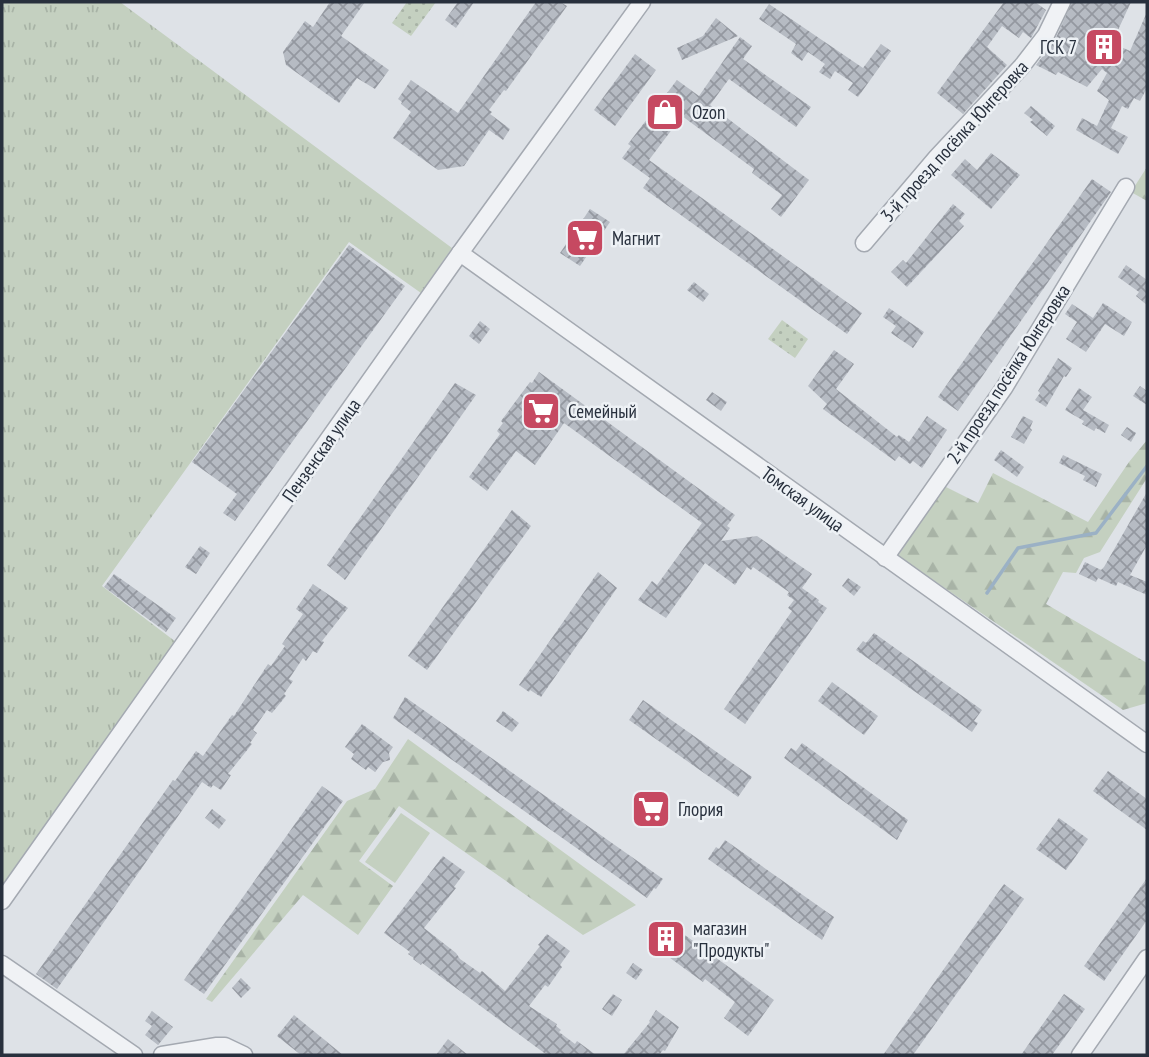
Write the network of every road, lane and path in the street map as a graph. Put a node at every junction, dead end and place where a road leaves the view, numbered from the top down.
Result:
1 (642, 2) edge
2 (1062, 2) edge
3 (1126, 187) dead end
4 (864, 243) dead end
5 (460, 253) junction
6 (885, 558) junction
7 (1147, 744) edge
8 (2, 901) edge
9 (1147, 958) edge
10 (2, 964) edge
11 (134, 1055) edge
12 (162, 1055) edge
13 (244, 1055) edge
14 (1080, 1055) edge

1 - 5 street, Пензенская улица
2 - 4 street, 3-й проезд посёлка Юнгеровка
3 - 6 street, 2-й проезд посёлка Юнгеровка
5 - 6 street, Томская улица
5 - 8 street, Пензенская улица
6 - 7 street, Томская улица
9 - 14 street
10 - 11 street
12 - 13 street

